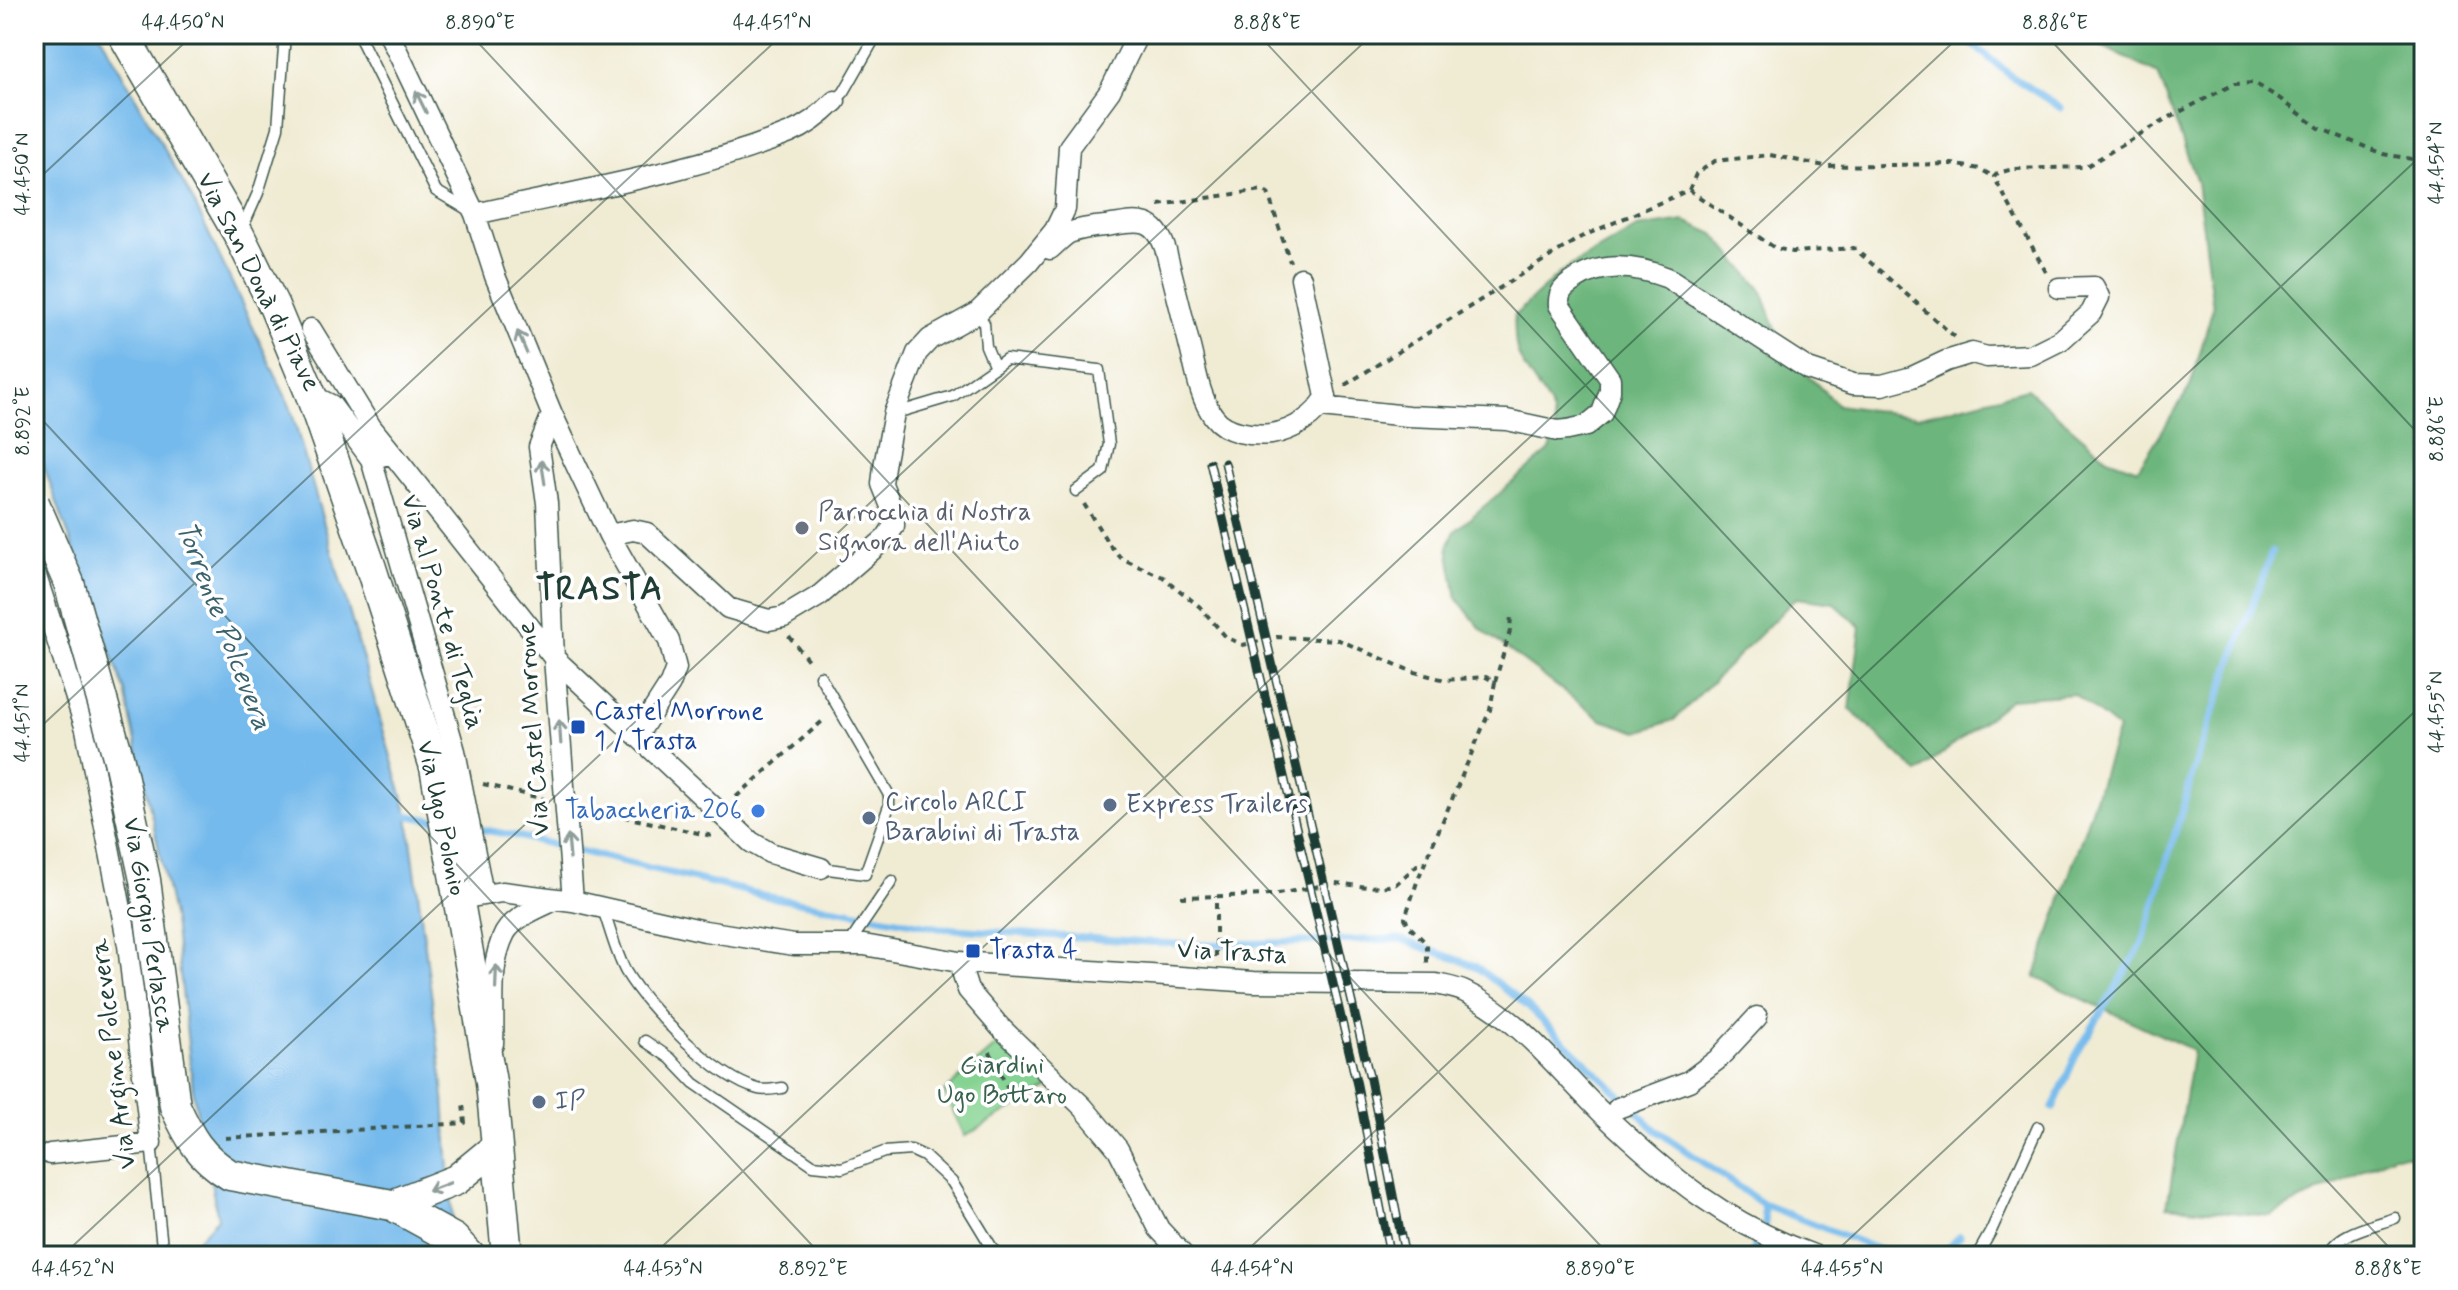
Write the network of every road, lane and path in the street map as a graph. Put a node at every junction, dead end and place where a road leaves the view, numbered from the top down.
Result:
1 (123, 34) edge
2 (285, 34) edge
3 (358, 34) edge
4 (389, 34) edge
5 (877, 34) edge
6 (1138, 34) edge
7 (835, 101) joint
8 (2424, 161) edge
9 (1994, 177) junction
10 (1689, 190) dead end
11 (1154, 205) dead end
12 (475, 214) junction
13 (239, 235) junction
14 (1029, 262) junction
15 (1302, 281) joint
16 (2059, 288) joint
17 (977, 313) junction
18 (311, 329) dead end
19 (995, 367) junction
20 (311, 395) junction
21 (1321, 407) junction
22 (894, 413) junction
23 (552, 414) junction
24 (392, 453) junction
25 (371, 459) junction
26 (1076, 491) joint
27 (34, 503) edge
28 (609, 535) junction
29 (34, 570) edge
30 (1511, 615) dead end
31 (775, 619) junction
32 (554, 658) junction
33 (820, 676) joint
34 (1495, 682) junction
35 (838, 707) junction
36 (638, 734) junction
37 (454, 788) junction
38 (565, 806) junction
39 (720, 812) junction
40 (751, 842) junction
41 (1425, 864) junction
42 (821, 868) joint
43 (892, 881) dead end
44 (469, 886) junction
45 (567, 895) junction
46 (1216, 896) junction
47 (1181, 897) dead end
48 (602, 907) junction
49 (853, 938) junction
50 (959, 962) junction
51 (1215, 964) dead end
52 (1432, 984) junction
53 (1757, 1017) dead end
54 (645, 1041) dead end
55 (990, 1052) dead end
56 (491, 1082) junction
57 (782, 1088) dead end
58 (1013, 1099) dead end
59 (463, 1104) dead end
60 (1610, 1111) junction
61 (2038, 1127) dead end
62 (223, 1138) dead end
63 (151, 1143) junction
64 (50, 1154) dead end
65 (488, 1154) junction
66 (392, 1205) junction
67 (2395, 1218) dead end
68 (2330, 1252) edge
69 (163, 1256) edge
70 (470, 1256) edge
71 (507, 1256) edge
72 (997, 1256) edge
73 (1184, 1256) edge
74 (1816, 1256) edge
75 (1977, 1256) edge

1 - 13 main road, Via San Donà di Piave
2 - 13 lane
3 - 12 lane
12 -> 4 street
5 - 7 lane
6 - 14 street
7 - 12 street
8 - 9 path
9 - 10 path
9 - 16 path
11 - 15 path
23 -> 12 street
13 - 20 main road, Via San Donà di Piave
14 - 17 street
14 - 21 street
15 - 21 street
16 - 21 street
17 - 19 lane
17 - 22 street
18 - 24 street, Via San Donà di Piave
19 - 22 lane
19 - 26 lane
20 - 25 street, Via San Donà di Piave
20 - 37 main road, Via Ugo Polonio
22 - 31 street
23 - 28 street
32 -> 23 street, Via Castel Morrone
24 - 25 street
24 - 32 street, Via San Donà di Piave
25 - 37 street, Via al Ponte di Teglia
26 - 34 path
27 - 66 main road, Via Giorgio Perlasca, bridge
28 - 31 street
28 - 36 street
29 - 63 street, Via Argine Polcevera
30 - 34 path
31 - 33 path
32 - 36 street, Via San Donà di Piave
38 -> 32 street, Via Castel Morrone
33 - 35 lane
34 - 41 path
35 - 39 path
35 - 42 lane, Via San Donà di Piave
36 - 39 street, Via San Donà di Piave
37 - 38 path
37 - 44 main road, Via Ugo Polonio
38 - 40 path
45 -> 38 street, Via Castel Morrone
39 - 40 street, Via San Donà di Piave
40 - 42 street, Via San Donà di Piave
41 - 46 path
41 - 52 path
43 - 49 lane
44 - 45 street, Via Trasta
44 - 56 main road, Via Ugo Polonio
45 - 48 street, Via Trasta
56 -> 45 street
46 - 47 path
46 - 51 path
48 - 49 street, Via Trasta
48 - 57 lane
49 - 50 street, Via Trasta
50 - 52 street, Via Trasta
50 - 73 street
52 - 60 street, Via Trasta
53 - 60 street
54 - 72 lane
55 - 58 path
56 - 65 main road, Via Ugo Polonio
59 - 62 path
60 - 74 street, Via Trasta
61 - 75 lane
63 - 64 street
63 - 69 lane, Via Argine Polcevera
65 -> 66 main road
65 - 71 main road, Via Ugo Polonio
66 - 70 main road, Via Giorgio Perlasca
67 - 68 lane

